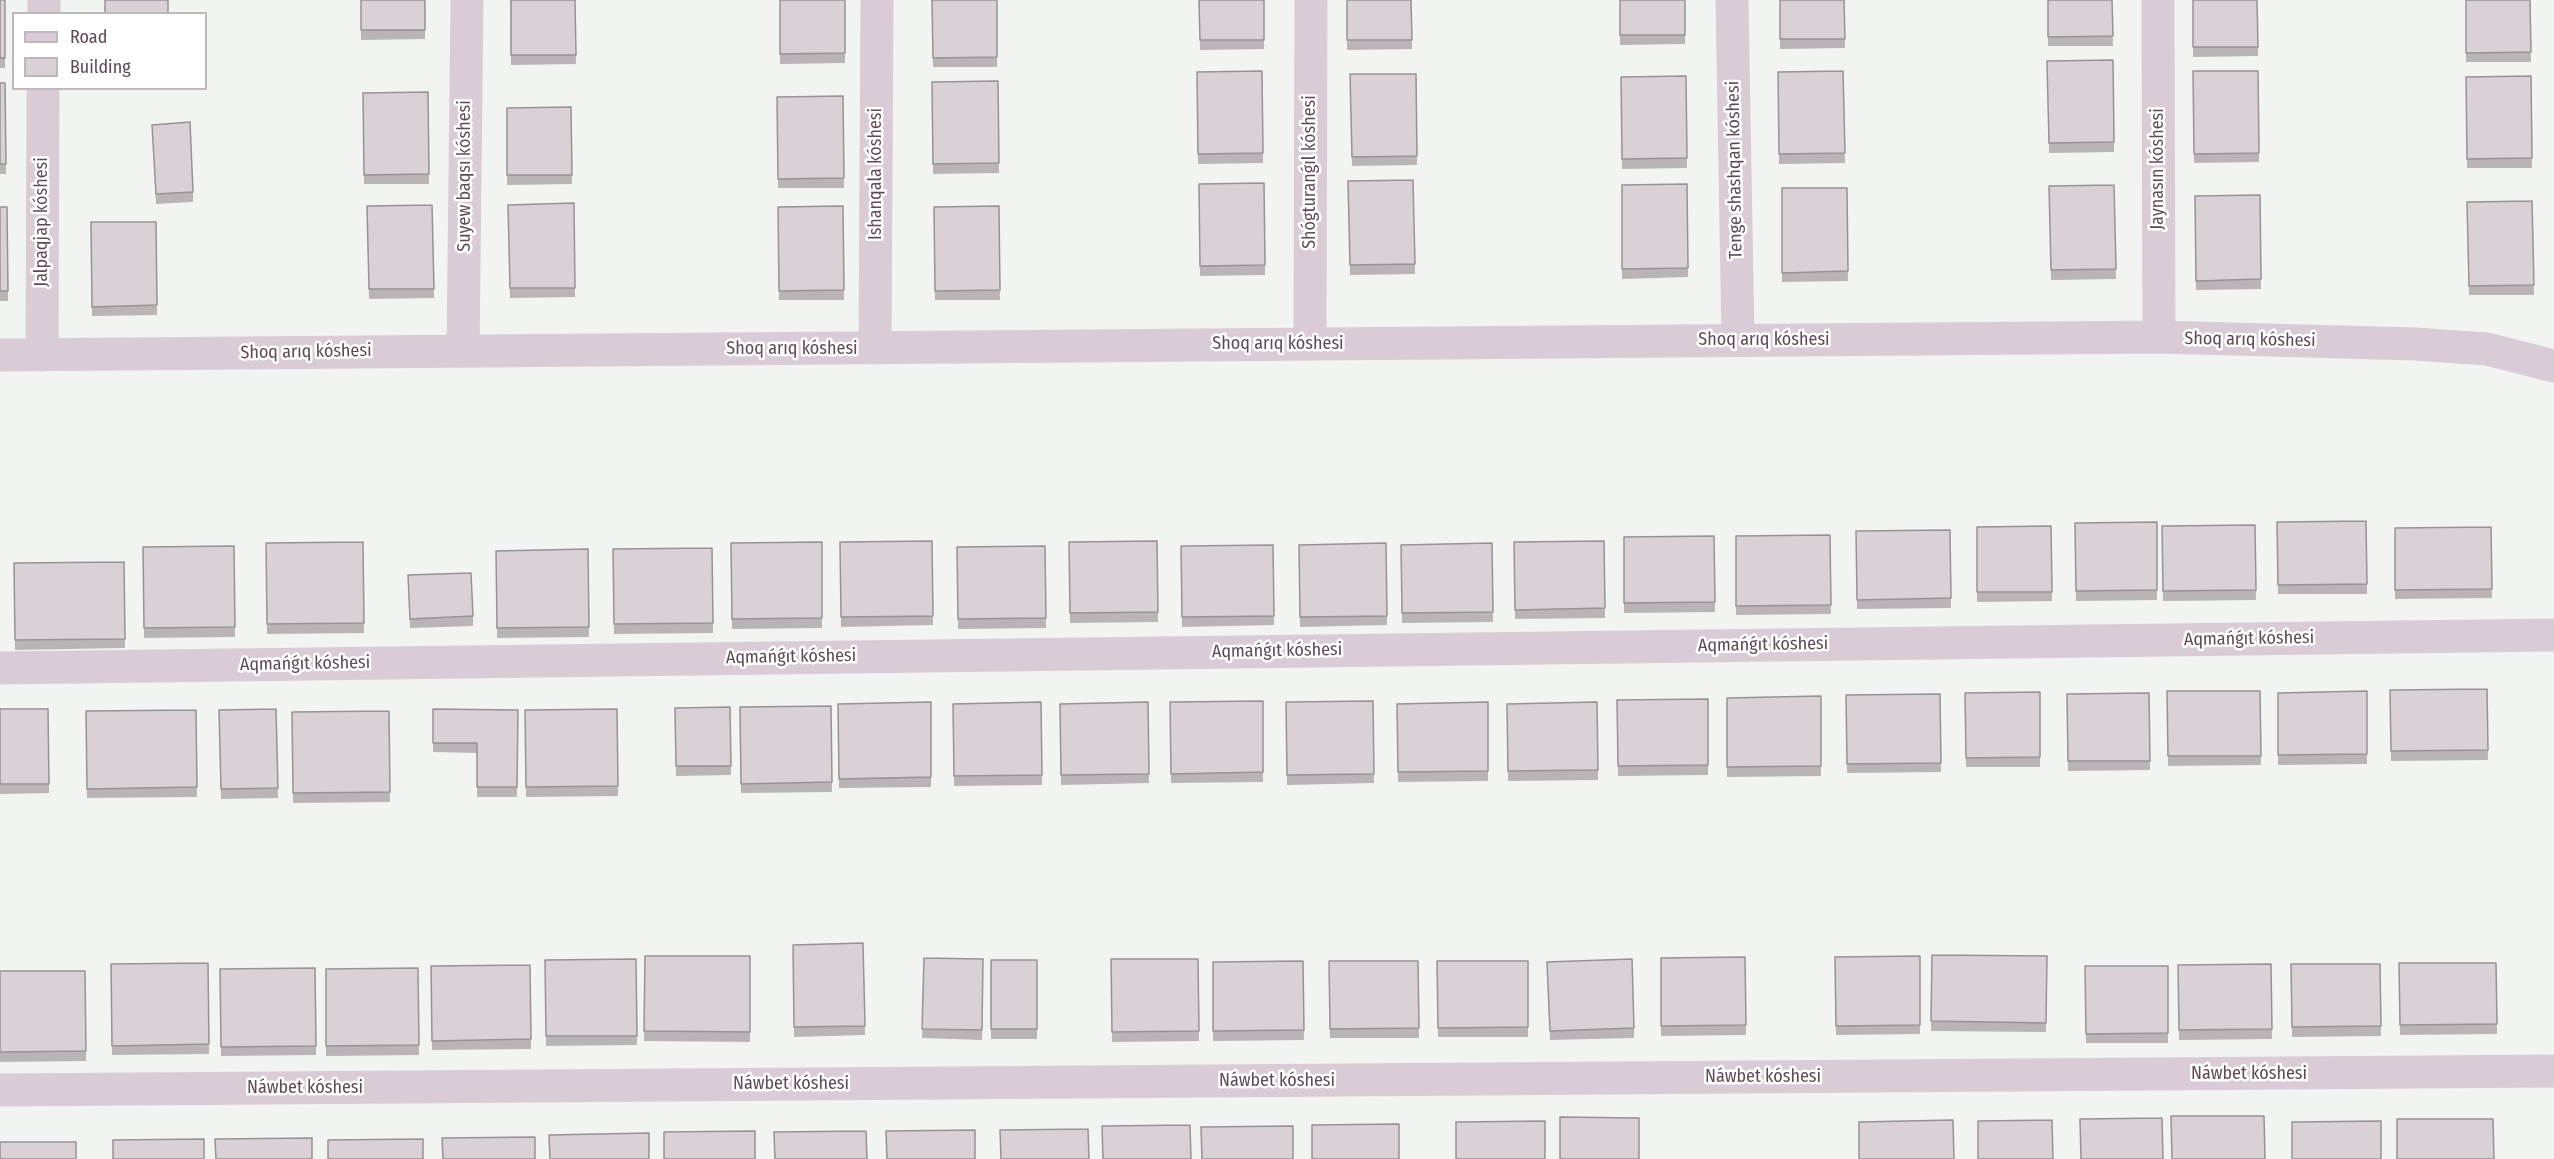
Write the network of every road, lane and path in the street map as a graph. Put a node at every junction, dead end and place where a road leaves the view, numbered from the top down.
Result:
1 (466, 0) edge
2 (877, 0) edge
3 (1311, 0) edge
4 (1732, 0) edge
5 (2158, 0) edge
6 (43, 90) edge
7 (2159, 337) junction
8 (1738, 340) junction
9 (1310, 344) junction
10 (875, 348) junction
11 (464, 351) junction
12 (0, 355) edge
13 (42, 355) junction
14 (2554, 366) edge
15 (2554, 635) edge
16 (0, 668) edge
17 (2554, 1071) edge
18 (0, 1090) edge

1 - 11 street, Suyew baqsı kóshesi
2 - 10 street, Ishanqala kóshesi
3 - 9 street, Shógturanǵıl kóshesi
4 - 8 street, Tenge shashqan kóshesi
5 - 7 street, Jaynasın kóshesi
6 - 13 street, Jalpaqjap kóshesi
7 - 8 street, Shoq arıq kóshesi
7 - 14 street, Shoq arıq kóshesi
8 - 9 street, Shoq arıq kóshesi
9 - 10 street, Shoq arıq kóshesi
10 - 11 street, Shoq arıq kóshesi
11 - 13 street, Shoq arıq kóshesi
12 - 13 street, Shoq arıq kóshesi
15 - 16 street, Aqmańǵıt kóshesi
17 - 18 street, Náwbet kóshesi

